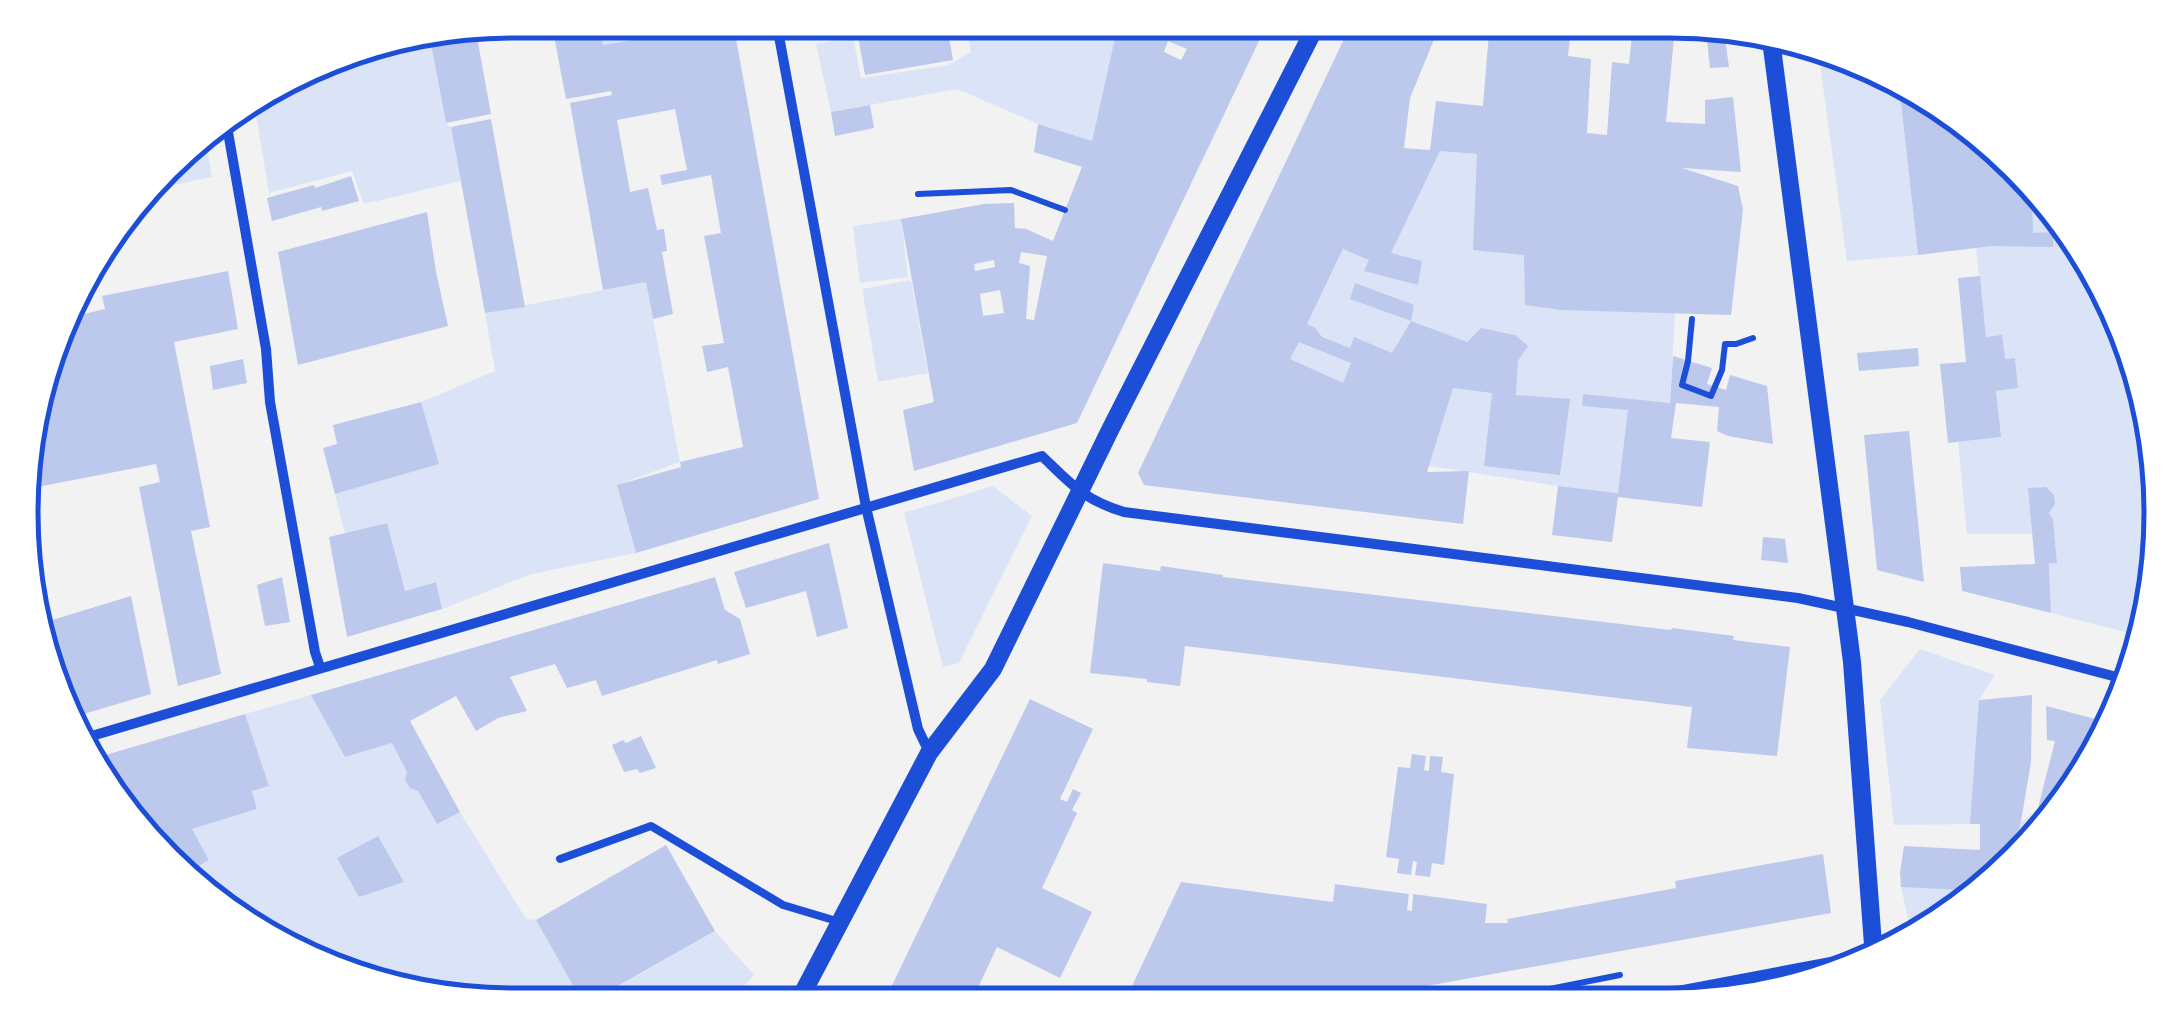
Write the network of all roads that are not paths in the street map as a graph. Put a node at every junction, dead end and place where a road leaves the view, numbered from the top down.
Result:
1 (779, 38) edge
2 (1310, 38) edge
3 (1772, 50) edge
4 (228, 133) edge
5 (1080, 493) junction
6 (866, 506) junction
7 (1845, 607) junction
8 (320, 667) junction
9 (2114, 676) edge
10 (93, 735) edge
11 (930, 753) junction
12 (560, 859) dead end
13 (840, 922) junction
14 (1873, 942) edge
15 (805, 988) edge

1 - 6 street
2 - 5 street
3 - 7 street
4 - 8 street
5 - 6 street
5 - 7 street
5 - 11 street
6 - 8 street
6 - 11 street
7 - 9 street
7 - 14 street
8 - 10 street
11 - 13 street
12 - 13 lane
13 - 15 street

